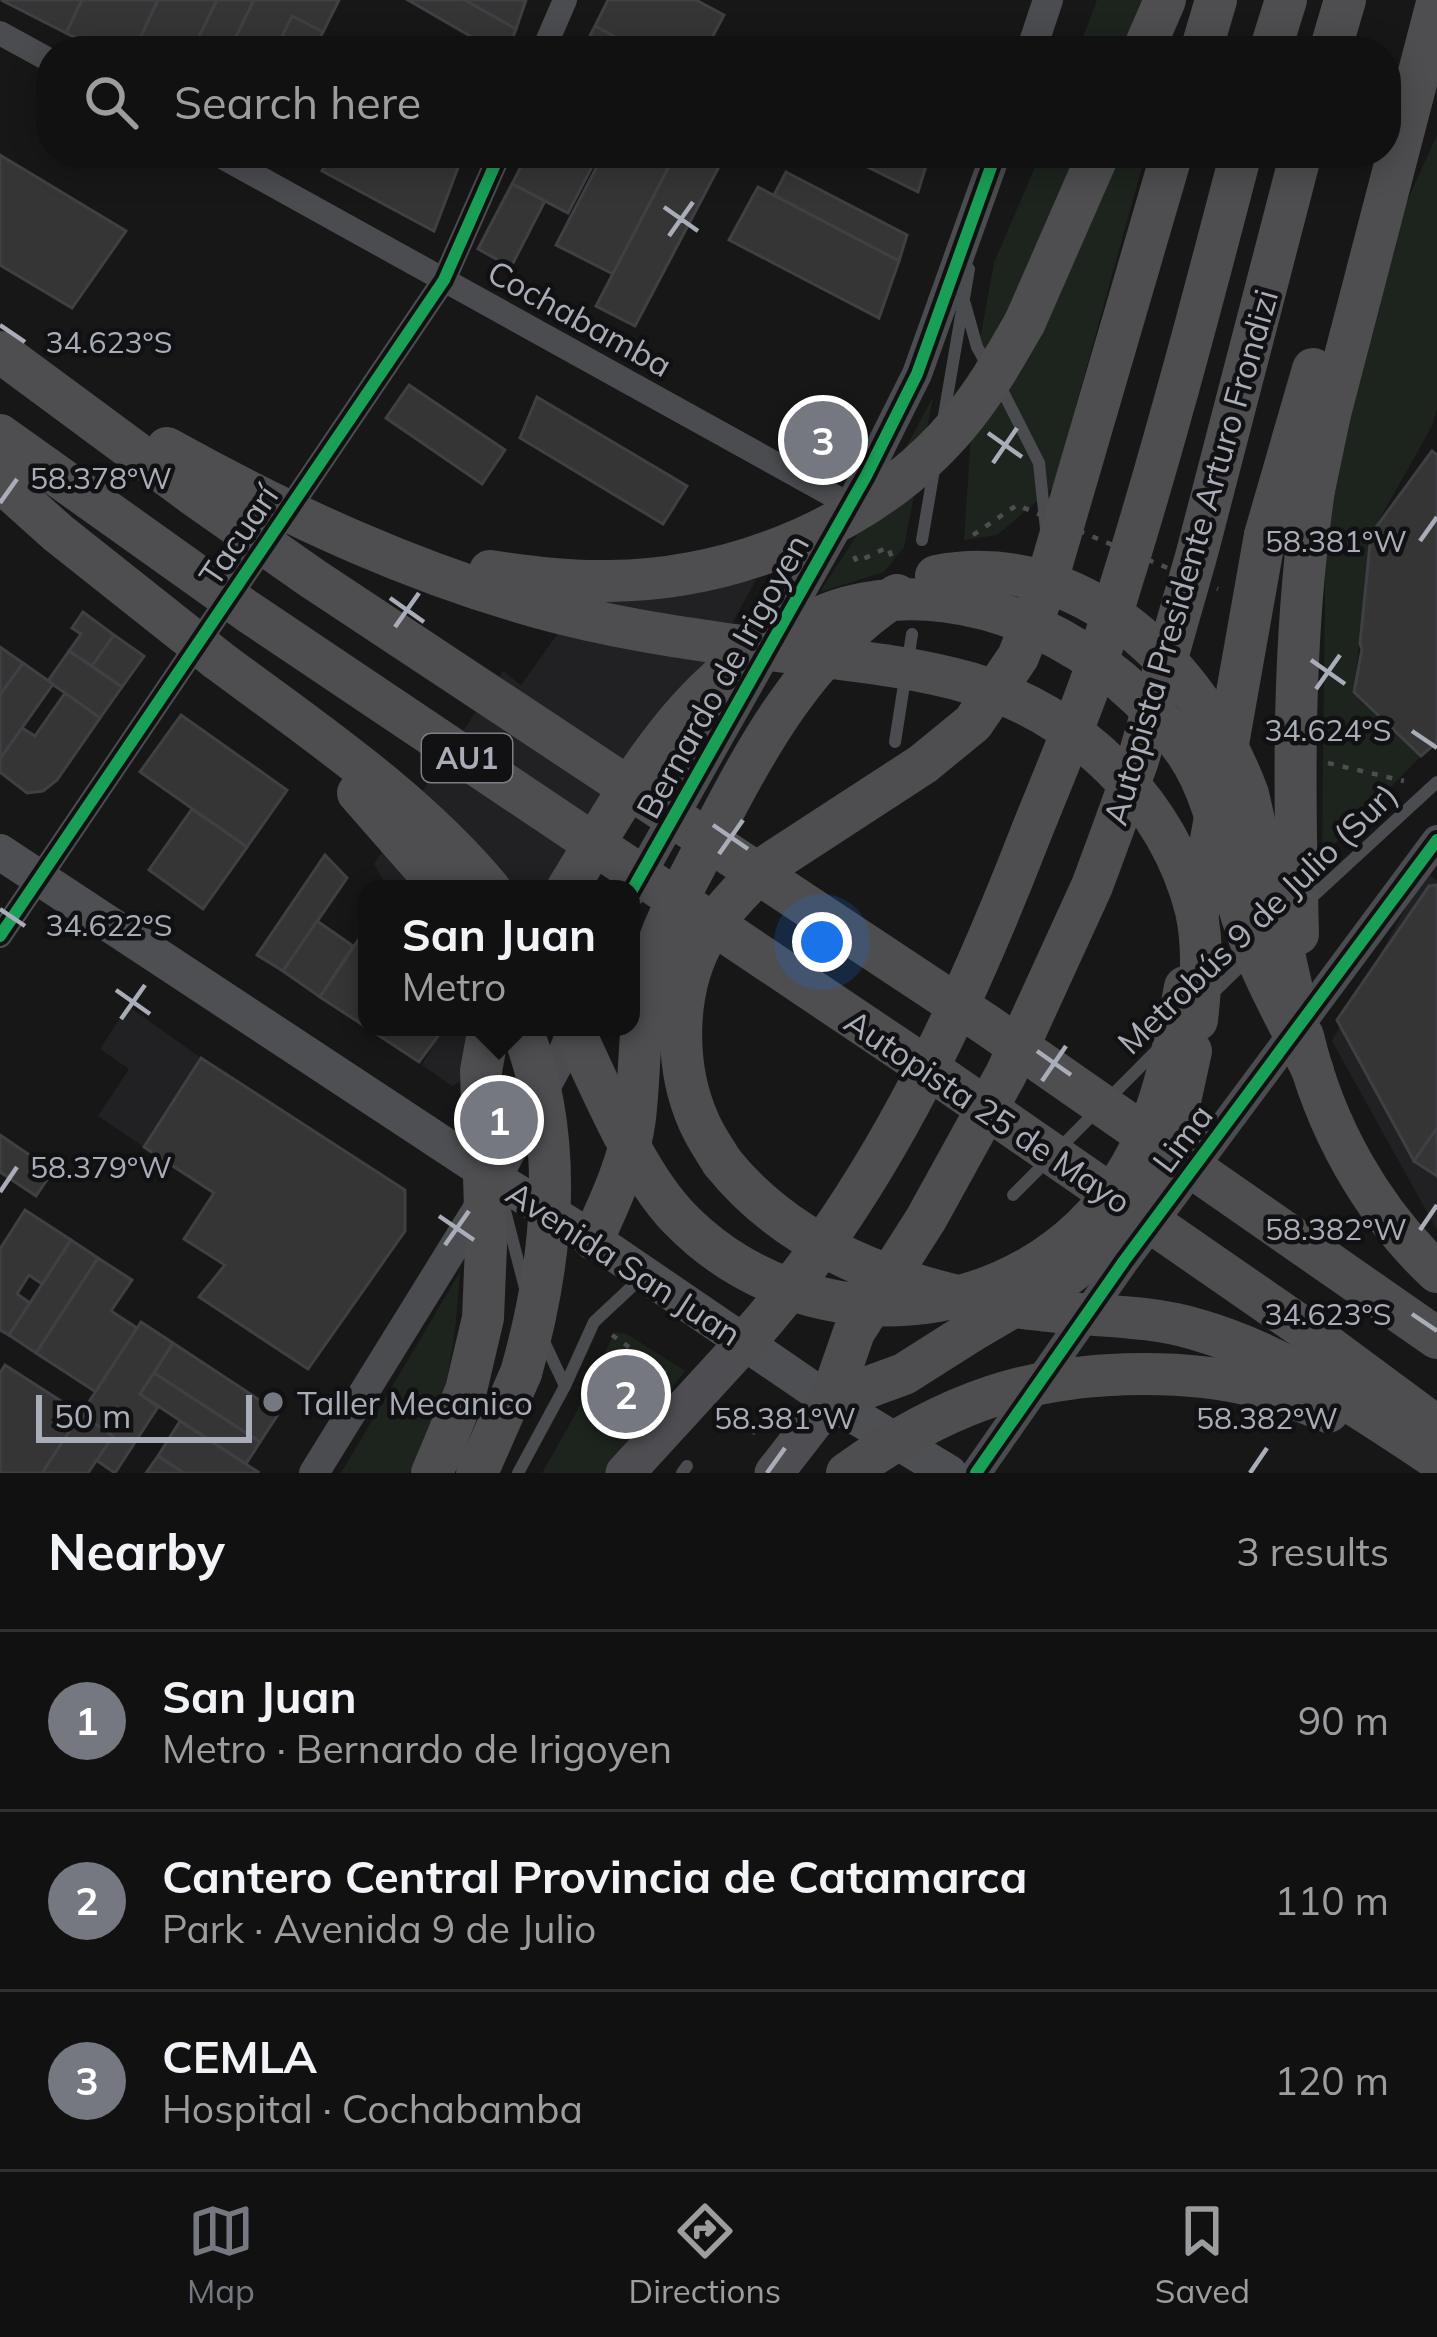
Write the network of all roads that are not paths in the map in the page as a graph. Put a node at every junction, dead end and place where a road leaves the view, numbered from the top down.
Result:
1 (565, 0) edge
2 (1048, 0) edge
3 (1165, 0) edge
4 (1216, 0) edge
5 (1286, 0) edge
6 (1345, 0) edge
7 (1414, 0) edge
8 (1437, 3) edge
9 (0, 33) edge
10 (549, 36) edge
11 (1036, 36) edge
12 (1149, 36) edge
13 (1205, 36) edge
14 (1275, 36) edge
15 (1334, 36) edge
16 (1401, 49) edge
17 (36, 53) edge
18 (1437, 106) edge
19 (1401, 140) edge
20 (242, 168) edge
21 (493, 168) edge
22 (992, 168) edge
23 (992, 168) edge
24 (1092, 168) edge
25 (1168, 168) edge
26 (1237, 168) edge
27 (1297, 168) edge
28 (1369, 168) edge
29 (1393, 168) edge
30 (1365, 276) junction
31 (444, 280) junction
32 (963, 297) junction
33 (0, 352) edge
34 (0, 435) edge
35 (0, 481) edge
36 (850, 505) junction
37 (376, 551) junction
38 (929, 558) junction
39 (1044, 591) junction
40 (912, 634) dead end
41 (218, 659) junction
42 (895, 742) dead end
43 (1437, 782) edge
44 (1435, 847) edge
45 (0, 851) edge
46 (38, 876) junction
47 (434, 880) edge
48 (482, 880) edge
49 (573, 880) edge
50 (638, 880) edge
51 (0, 936) edge
52 (1300, 1025) junction
53 (487, 1036) edge
54 (524, 1036) edge
55 (569, 1036) edge
56 (577, 1036) edge
57 (1313, 1071) junction
58 (496, 1179) junction
59 (1013, 1196) dead end
60 (593, 1239) junction
61 (1124, 1261) junction
62 (1437, 1272) edge
63 (645, 1274) junction
64 (1042, 1290) junction
65 (1437, 1338) edge
66 (745, 1342) junction
67 (566, 1385) junction
68 (830, 1401) junction
69 (1437, 1427) edge
70 (1437, 1459) edge
71 (781, 1464) edge
72 (314, 1473) edge
73 (432, 1473) edge
74 (477, 1473) edge
75 (518, 1473) edge
76 (626, 1473) edge
77 (847, 1473) edge
78 (949, 1473) edge
79 (976, 1473) edge

1 - 10 street
2 - 11 street
3 - 12 highway
4 - 13 highway
5 - 14 highway
6 - 15 highway
7 - 16 highway
8 - 19 highway
9 - 17 street
18 - 30 highway
20 - 31 street, Cochabamba
21 - 31 street, Tacuarí
22 - 32 lane
23 - 36 street, Bernardo de Irigoyen
24 - 37 highway, bridge
25 - 39 highway
26 - 66 highway, Autopista Presidente Arturo Frondizi
27 - 68 highway, Autopista Presidente Arturo Frondizi
28 - 56 highway, bridge
29 - 30 highway
30 - 52 highway, bridge
31 - 36 street, Cochabamba
31 - 46 street, Tacuarí
32 - 38 lane
32 - 39 lane
33 - 37 highway, bridge
33 - 65 highway, Autopista 25 de Mayo / AU1, bridge
34 - 69 highway, Autopista 25 de Mayo / AU1, bridge
35 - 41 highway, bridge
36 - 50 street, Bernardo de Irigoyen
37 - 64 highway, bridge
38 - 52 highway, bridge
38 - 60 highway
39 - 70 highway, bridge
40 - 42 lane
41 - 47 highway
41 - 48 highway
43 - 59 lane, Metrobús 9 de Julio (Sur)
44 - 61 street, Lima
45 - 46 main road, Avenida San Juan
46 - 51 street, Tacuarí
46 - 58 main road, Avenida San Juan
49 - 57 highway, bridge
52 - 57 highway, bridge
53 - 73 highway, bridge
54 - 74 highway, bridge
55 - 58 street
57 - 62 highway
58 - 60 main road, Avenida San Juan
58 - 67 lane
58 - 72 street
60 - 63 main road, Avenida San Juan
61 - 64 highway
61 - 79 street, Lima
63 - 66 main road, Avenida San Juan
63 - 67 lane
64 - 68 highway
66 - 68 main road, Avenida San Juan
66 - 76 highway
67 - 75 lane
68 - 71 highway
68 - 78 main road, Avenida San Juan
70 - 77 highway, bridge

